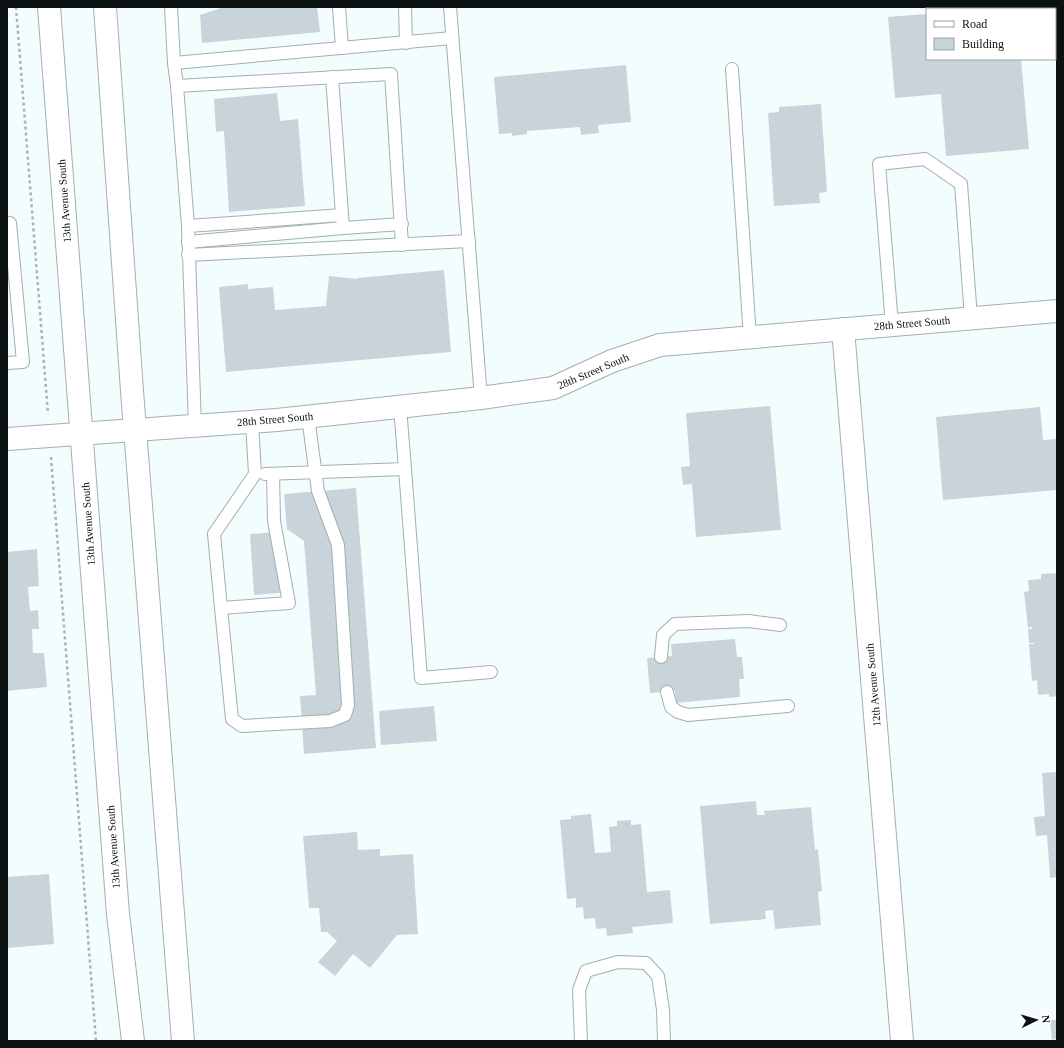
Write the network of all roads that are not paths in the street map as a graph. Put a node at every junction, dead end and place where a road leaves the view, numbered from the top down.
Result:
1 (49, 7) edge
2 (105, 7) edge
3 (171, 7) edge
4 (340, 7) edge
5 (405, 7) edge
6 (450, 7) edge
7 (452, 38) junction
8 (406, 43) junction
9 (342, 48) junction
10 (174, 63) junction
11 (732, 69) dead end
12 (332, 77) junction
13 (177, 86) junction
14 (342, 215) junction
15 (7, 224) edge
16 (402, 224) junction
17 (188, 226) junction
18 (343, 228) junction
19 (469, 241) junction
20 (188, 242) junction
21 (402, 245) junction
22 (188, 255) junction
23 (1057, 311) edge
24 (971, 318) junction
25 (892, 325) junction
26 (843, 329) junction
27 (750, 338) junction
28 (7, 363) edge
29 (481, 398) junction
30 (400, 407) junction
31 (308, 416) junction
32 (252, 422) junction
33 (195, 426) junction
34 (135, 430) junction
35 (82, 434) junction
36 (7, 439) edge
37 (405, 469) junction
38 (315, 472) junction
39 (255, 474) junction
40 (273, 474) junction
41 (221, 608) junction
42 (780, 625) dead end
43 (661, 657) dead end
44 (491, 672) dead end
45 (667, 692) dead end
46 (788, 706) dead end
47 (133, 1041) edge
48 (183, 1041) edge
49 (581, 1041) edge
50 (664, 1041) edge
51 (902, 1041) edge

1 - 35 main road, 13th Avenue South
2 - 34 main road
3 - 10 lane
4 - 9 lane
5 - 8 lane
6 - 7 lane
7 - 8 lane
7 - 19 lane
8 - 9 lane
9 - 10 lane
10 - 13 lane
11 - 27 lane
12 - 13 lane
12 - 14 lane
12 - 16 lane
13 - 17 lane
14 - 17 lane
14 - 18 lane
15 - 28 lane
16 - 18 lane
16 - 21 lane
17 - 20 lane
18 - 20 lane
19 - 21 lane
19 - 29 lane
20 - 22 lane
21 - 22 lane
22 - 33 lane
23 - 24 main road, 28th Street South
24 - 25 main road, 28th Street South
24 - 25 lane
25 - 26 main road, 28th Street South
26 - 27 main road, 28th Street South
26 - 51 main road, 12th Avenue South
27 - 29 main road, 28th Street South
29 - 30 main road, 28th Street South
30 - 31 main road, 28th Street South
30 - 37 lane
31 - 32 main road, 28th Street South
31 - 38 lane
32 - 33 main road, 28th Street South
32 - 39 lane
33 - 34 main road, 28th Street South
34 - 35 main road, 28th Street South
34 - 48 main road
35 - 36 main road, 28th Street South
35 - 47 main road, 13th Avenue South
37 - 38 lane
37 - 44 lane
38 - 40 lane
38 - 41 lane
39 - 40 lane
39 - 41 lane
40 - 41 lane
42 - 43 lane
45 - 46 lane
49 - 50 lane

